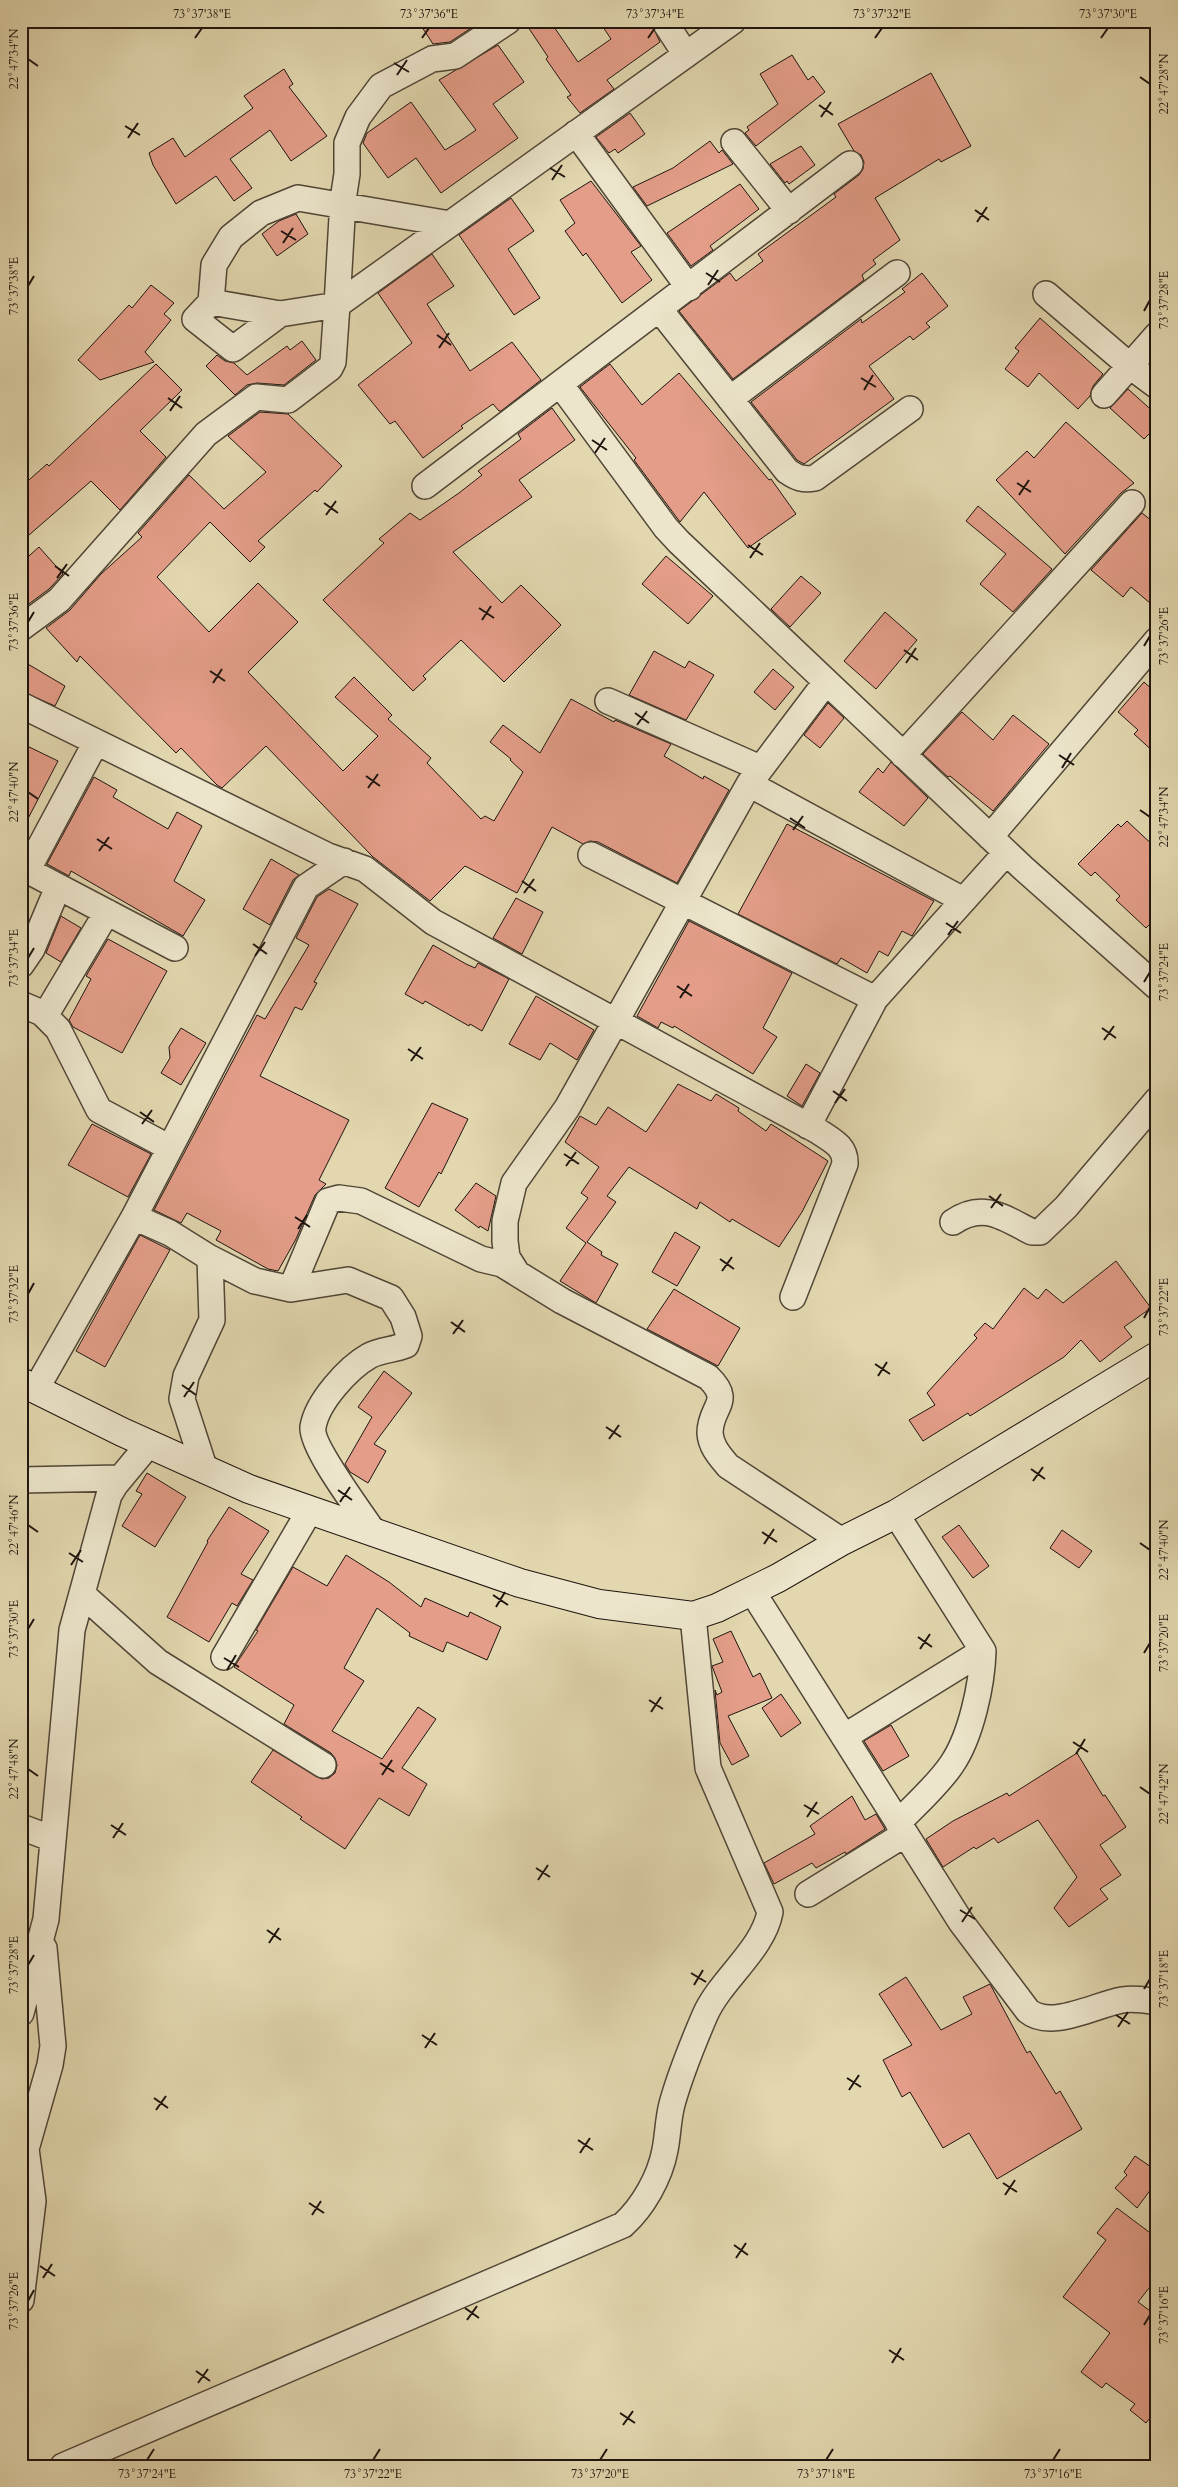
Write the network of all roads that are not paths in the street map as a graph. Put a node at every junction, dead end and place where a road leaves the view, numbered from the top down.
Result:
1 (508, 21) edge
2 (664, 21) edge
3 (733, 21) edge
4 (686, 55) junction
5 (576, 133) junction
6 (734, 142) dead end
7 (850, 164) dead end
8 (342, 206) junction
9 (789, 211) junction
10 (450, 224) junction
11 (897, 273) dead end
12 (689, 288) junction
13 (1046, 294) dead end
14 (211, 302) junction
15 (337, 305) junction
16 (660, 310) junction
17 (280, 314) junction
18 (1157, 335) edge
19 (1130, 366) junction
20 (560, 384) junction
21 (1157, 386) edge
22 (1104, 395) dead end
23 (730, 399) junction
24 (910, 409) dead end
25 (426, 486) dead end
26 (1132, 503) dead end
27 (21, 628) edge
28 (1157, 640) edge
29 (1149, 666) edge
30 (826, 682) junction
31 (608, 701) dead end
32 (21, 705) edge
33 (96, 742) junction
34 (903, 755) junction
35 (754, 776) junction
36 (998, 845) junction
37 (591, 855) dead end
38 (344, 862) junction
39 (24, 869) edge
40 (58, 887) junction
41 (963, 900) junction
42 (683, 901) junction
43 (106, 912) junction
44 (175, 948) dead end
45 (21, 965) edge
46 (1157, 987) edge
47 (875, 999) junction
48 (21, 1004) edge
49 (45, 1016) junction
50 (616, 1021) junction
51 (1157, 1100) edge
52 (808, 1126) junction
53 (170, 1148) junction
54 (134, 1217) junction
55 (954, 1222) dead end
56 (210, 1258) junction
57 (517, 1273) junction
58 (291, 1289) junction
59 (793, 1298) dead end
60 (1157, 1356) edge
61 (29, 1385) edge
62 (149, 1444) junction
63 (205, 1470) junction
64 (120, 1478) junction
65 (21, 1480) edge
66 (310, 1510) junction
67 (896, 1514) junction
68 (374, 1533) junction
69 (842, 1541) junction
70 (752, 1591) junction
71 (82, 1594) junction
72 (693, 1616) junction
73 (983, 1651) junction
74 (224, 1657) dead end
75 (844, 1737) junction
76 (323, 1765) dead end
77 (21, 1827) edge
78 (902, 1829) junction
79 (52, 1839) junction
80 (808, 1894) dead end
81 (43, 1937) junction
82 (1157, 2002) edge
83 (21, 2013) edge
84 (21, 2119) edge
85 (26, 2149) junction
86 (21, 2300) edge
87 (64, 2466) edge

1 - 8 street
2 - 4 street
3 - 4 street
4 - 5 street
5 - 10 street
5 - 12 street
6 - 9 street
7 - 9 street
8 - 10 street
8 - 14 street
8 - 15 street
9 - 12 street
10 - 15 street
11 - 23 street
12 - 16 street
13 - 19 street
14 - 17 street
14 - 17 street
15 - 17 street
15 - 27 street
16 - 20 street
16 - 23 street
18 - 19 street
19 - 21 street
19 - 22 street
20 - 25 street
20 - 30 street
23 - 24 street
26 - 34 street
28 - 29 street
29 - 36 street
30 - 34 street
30 - 35 street
31 - 35 street
32 - 33 street
33 - 38 street
33 - 39 street
34 - 36 street
35 - 41 street
35 - 42 street
36 - 41 street
36 - 46 street
37 - 42 street
38 - 50 street
38 - 53 street
39 - 40 street
40 - 43 street
40 - 45 street
41 - 47 street
42 - 47 street
42 - 50 street
43 - 44 street
43 - 49 street
47 - 52 street
48 - 49 street
49 - 53 street
50 - 52 street
50 - 57 street
51 - 55 street
52 - 59 street
53 - 54 street
54 - 56 street
54 - 61 street
56 - 58 street
56 - 63 street
57 - 58 street
57 - 69 street
58 - 68 street
60 - 67 street
61 - 62 street
62 - 63 street
62 - 64 street
63 - 66 street
64 - 65 street
64 - 71 street
66 - 68 street
66 - 74 street
67 - 69 street
67 - 73 street
68 - 72 street
69 - 70 street
70 - 72 street
70 - 75 street
71 - 76 street
71 - 79 street
72 - 87 street
73 - 75 street
73 - 78 street
75 - 78 street
77 - 79 street
78 - 80 street
78 - 82 street
79 - 81 street
81 - 83 street
81 - 85 street
84 - 85 street
85 - 86 street

